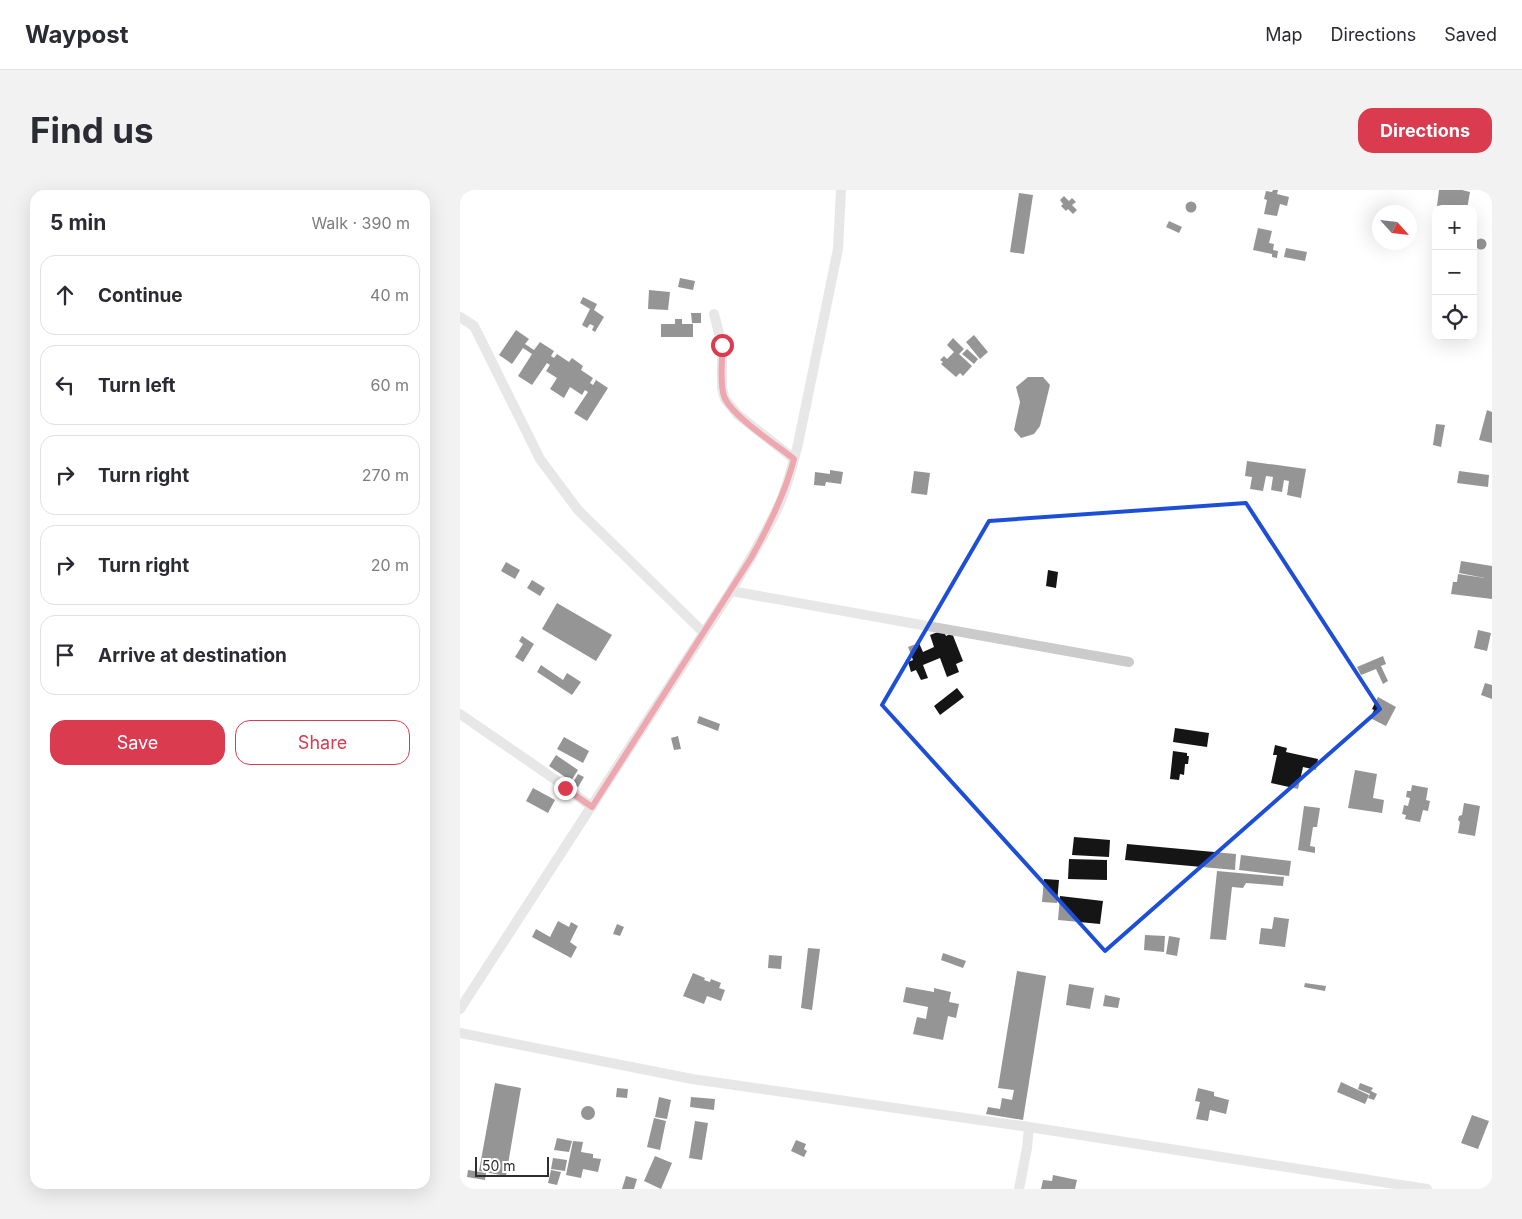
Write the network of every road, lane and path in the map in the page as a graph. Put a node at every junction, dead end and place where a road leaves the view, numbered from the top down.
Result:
1 (841, 190) edge
2 (714, 314) dead end
3 (460, 317) edge
4 (794, 459) junction
5 (731, 591) junction
6 (704, 633) junction
7 (1129, 662) dead end
8 (460, 714) edge
9 (592, 807) junction
10 (460, 1009) edge
11 (460, 1032) edge
12 (1029, 1127) junction
13 (1019, 1189) edge
14 (1427, 1189) edge

1 - 4 street
2 - 4 street
3 - 6 street
4 - 5 street
5 - 6 street
5 - 7 street
6 - 9 street
8 - 9 street
9 - 10 street
11 - 12 street
12 - 13 street
12 - 14 street

